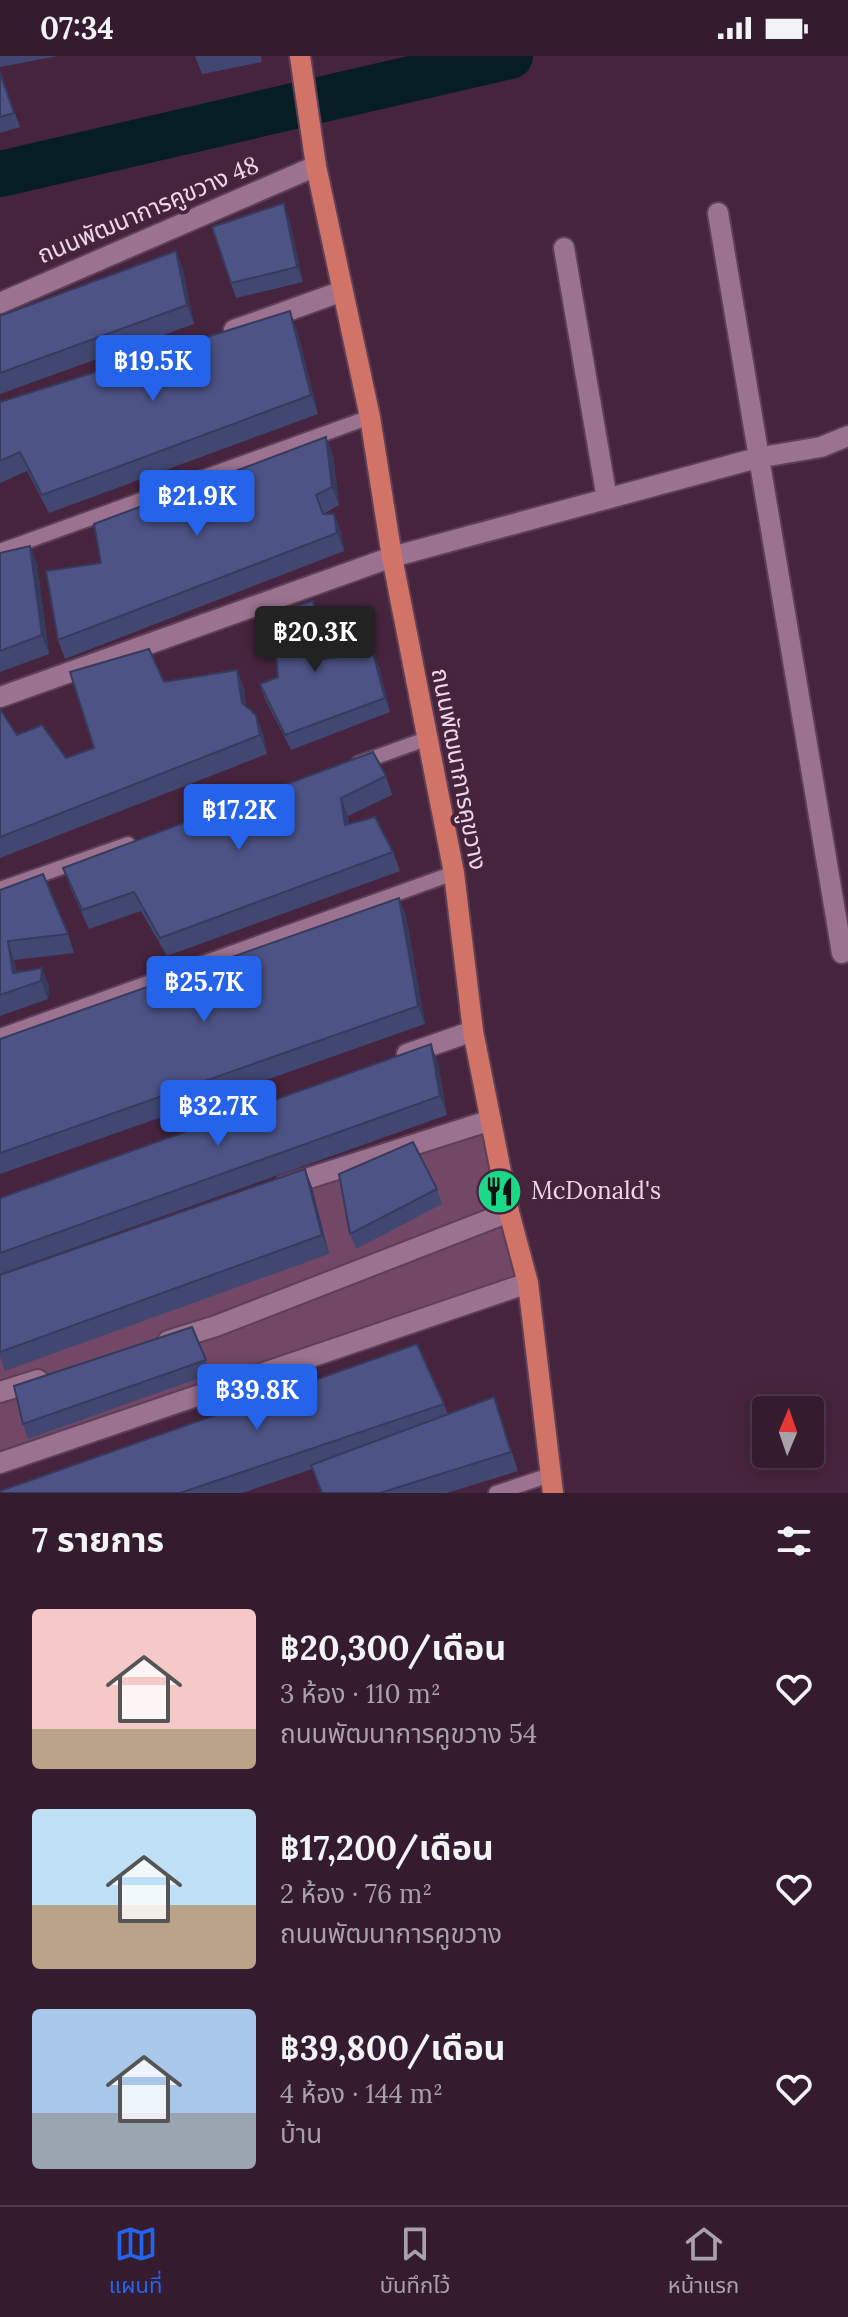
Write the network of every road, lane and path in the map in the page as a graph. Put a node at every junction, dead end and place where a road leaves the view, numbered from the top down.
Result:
1 (300, 56) edge
2 (316, 166) junction
3 (718, 213) dead end
4 (564, 248) dead end
5 (340, 292) junction
6 (0, 303) edge
7 (222, 335) edge
8 (370, 417) junction
9 (848, 436) edge
10 (757, 458) junction
11 (607, 499) junction
12 (0, 551) edge
13 (392, 557) junction
14 (0, 697) edge
15 (426, 739) junction
16 (338, 770) edge
17 (147, 838) edge
18 (454, 873) junction
19 (0, 889) edge
20 (842, 953) dead end
21 (473, 1031) junction
22 (0, 1036) edge
23 (385, 1062) edge
24 (491, 1120) junction
25 (265, 1193) edge
26 (509, 1212) junction
27 (528, 1283) junction
28 (144, 1348) edge
29 (58, 1374) edge
30 (0, 1392) edge
31 (0, 1463) edge
32 (551, 1484) edge
33 (496, 1493) edge

1 - 2 main road, ถนนพัฒนาการคูขวาง
2 - 5 main road, ถนนพัฒนาการคูขวาง
2 - 6 street, ถนนพัฒนาการคูขวาง 48
3 - 10 street
4 - 11 street
5 - 7 street
5 - 8 main road, ถนนพัฒนาการคูขวาง
8 - 12 lane
8 - 13 main road, ถนนพัฒนาการคูขวาง
9 - 10 street
10 - 11 street
10 - 20 street
11 - 13 street
13 - 14 street
13 - 15 main road, ถนนพัฒนาการคูขวาง
15 - 16 lane
15 - 18 main road, ถนนพัฒนาการคูขวาง
17 - 19 lane
18 - 21 main road, ถนนพัฒนาการคูขวาง
18 - 22 lane
21 - 23 street
21 - 24 main road, ถนนพัฒนาการคูขวาง
24 - 25 street
24 - 26 main road, ถนนพัฒนาการคูขวาง
26 - 27 main road, ถนนพัฒนาการคูขวาง
26 - 28 street
27 - 31 street
27 - 32 main road, ถนนพัฒนาการคูขวาง
29 - 30 street
32 - 33 lane

